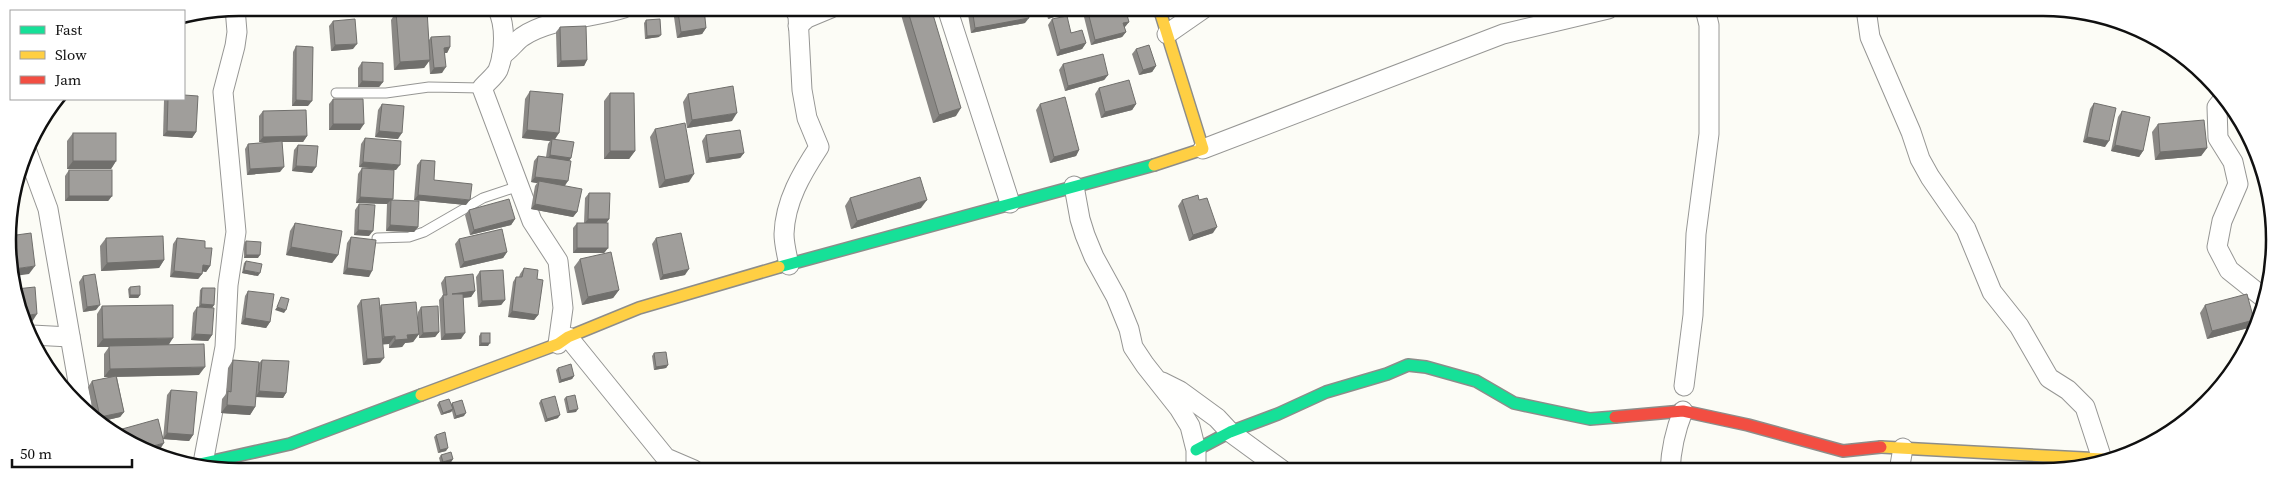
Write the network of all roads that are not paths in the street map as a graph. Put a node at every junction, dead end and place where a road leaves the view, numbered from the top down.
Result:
1 (235, 16) edge
2 (502, 16) edge
3 (586, 16) edge
4 (812, 16) edge
5 (951, 16) edge
6 (1161, 16) edge
7 (1192, 16) edge
8 (1579, 16) edge
9 (1707, 16) edge
10 (1867, 16) edge
11 (796, 17) edge
12 (1167, 34) junction
13 (502, 55) junction
14 (482, 88) junction
15 (336, 93) dead end
16 (2220, 104) edge
17 (1203, 148) junction
18 (30, 161) edge
19 (519, 186) junction
20 (1074, 186) junction
21 (1010, 203) junction
22 (377, 238) edge
23 (789, 265) junction
24 (2259, 294) edge
25 (38, 335) edge
26 (70, 337) junction
27 (563, 340) junction
28 (1157, 379) junction
29 (1684, 386) dead end
30 (80, 395) edge
31 (1683, 411) junction
32 (1230, 432) junction
33 (1903, 448) junction
34 (1196, 450) junction
35 (2101, 455) edge
36 (2086, 458) edge
37 (200, 459) edge
38 (212, 461) edge
39 (678, 463) edge
40 (1196, 463) edge
41 (1272, 463) edge
42 (1670, 463) edge
43 (1900, 463) edge

1 - 37 street
2 - 13 street
3 - 13 street
4 - 11 street
5 - 21 street
6 - 12 street
7 - 12 street
8 - 17 street
9 - 29 street
10 - 35 street
11 - 23 street
12 - 17 street
13 - 14 street
14 - 15 lane
14 - 19 street
16 - 24 street
17 - 20 street
18 - 26 street
19 - 22 lane
19 - 27 street
20 - 21 street
20 - 28 street
21 - 23 street
23 - 27 street
25 - 26 street
26 - 30 street
27 - 38 street
27 - 39 street
28 - 32 street
28 - 34 street
31 - 32 street
31 - 33 street
31 - 42 street
32 - 34 street
32 - 41 street
33 - 36 street
33 - 43 street
34 - 40 street

